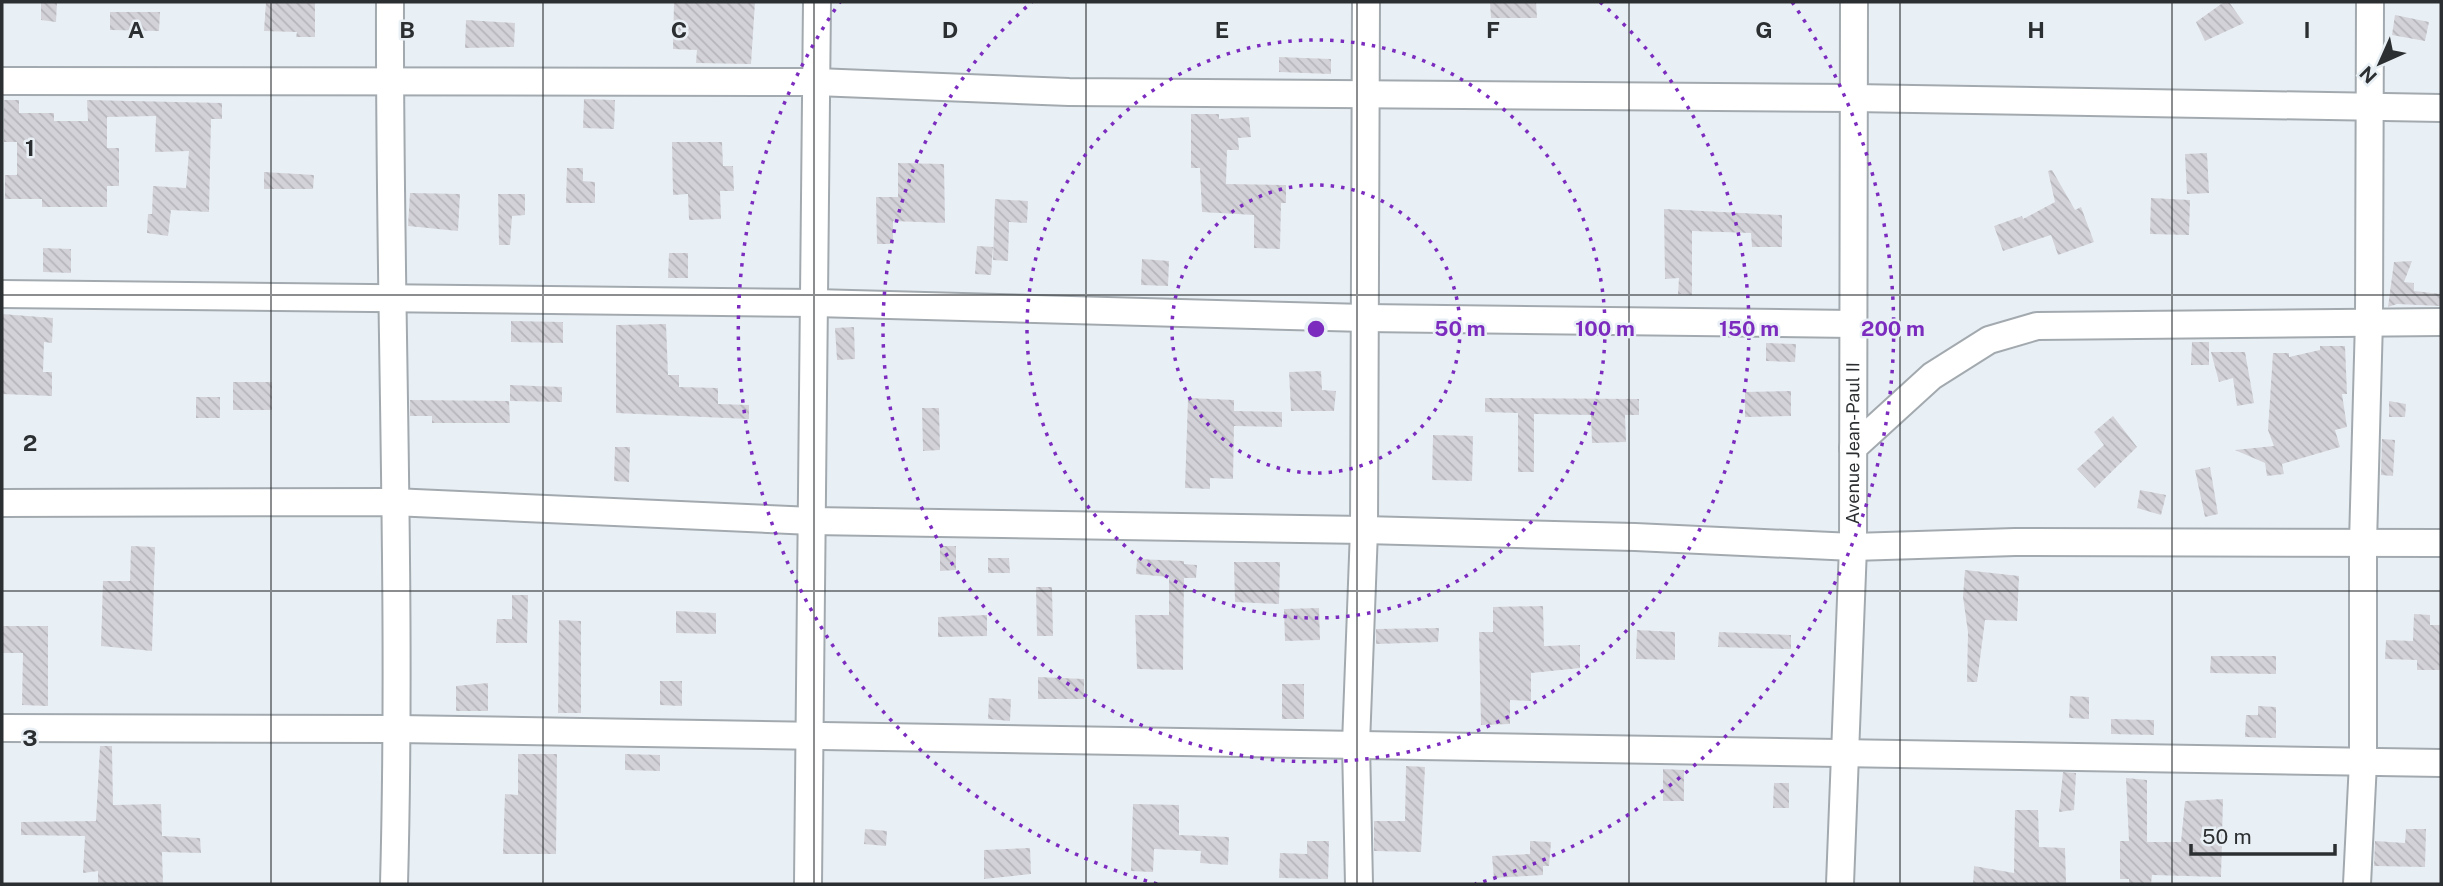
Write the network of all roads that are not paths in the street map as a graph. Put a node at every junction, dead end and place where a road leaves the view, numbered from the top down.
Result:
1 (390, 2) edge
2 (817, 2) edge
3 (1366, 2) edge
4 (1854, 2) edge
5 (2370, 2) edge
6 (2, 81) edge
7 (816, 82) junction
8 (390, 84) junction
9 (1366, 96) junction
10 (1853, 98) junction
11 (2370, 106) junction
12 (2441, 108) edge
13 (2, 294) edge
14 (394, 299) junction
15 (815, 303) junction
16 (1365, 318) junction
17 (2369, 320) junction
18 (2441, 322) edge
19 (1853, 324) junction
20 (1853, 448) junction
21 (393, 502) junction
22 (2, 503) edge
23 (812, 521) junction
24 (1364, 530) junction
25 (2362, 543) junction
26 (2441, 543) edge
27 (1853, 547) junction
28 (2, 727) edge
29 (398, 729) junction
30 (809, 738) junction
31 (1356, 744) junction
32 (1844, 756) junction
33 (2363, 762) junction
34 (2441, 764) edge
35 (394, 884) edge
36 (808, 884) edge
37 (1359, 884) edge
38 (1840, 884) edge
39 (2357, 884) edge

1 - 8 street
2 - 7 street
3 - 9 street
4 - 10 street, Avenue Jean-Paul II
5 - 11 street
6 - 8 street
7 - 8 street
7 - 9 street
7 - 15 street
8 - 14 street
9 - 10 street
9 - 16 street
10 - 11 street
10 - 19 street, Avenue Jean-Paul II
11 - 12 street
11 - 17 street
13 - 14 street
14 - 15 street
14 - 21 street
15 - 16 street
15 - 23 street
16 - 19 street
16 - 24 street
17 - 18 street
17 - 20 street
17 - 25 street
19 - 20 street, Avenue Jean-Paul II
20 - 27 street, Avenue Jean-Paul II
21 - 22 street
21 - 23 street
21 - 29 street
23 - 24 street
23 - 30 street
24 - 27 street
24 - 31 street
25 - 26 street
25 - 27 street
25 - 33 street
27 - 32 street, Avenue Jean-Paul II
28 - 29 street
29 - 30 street
29 - 35 street
30 - 31 street
30 - 36 street
31 - 32 street
31 - 37 street
32 - 33 street
32 - 38 street, Avenue Jean-Paul II
33 - 34 street
33 - 39 street

